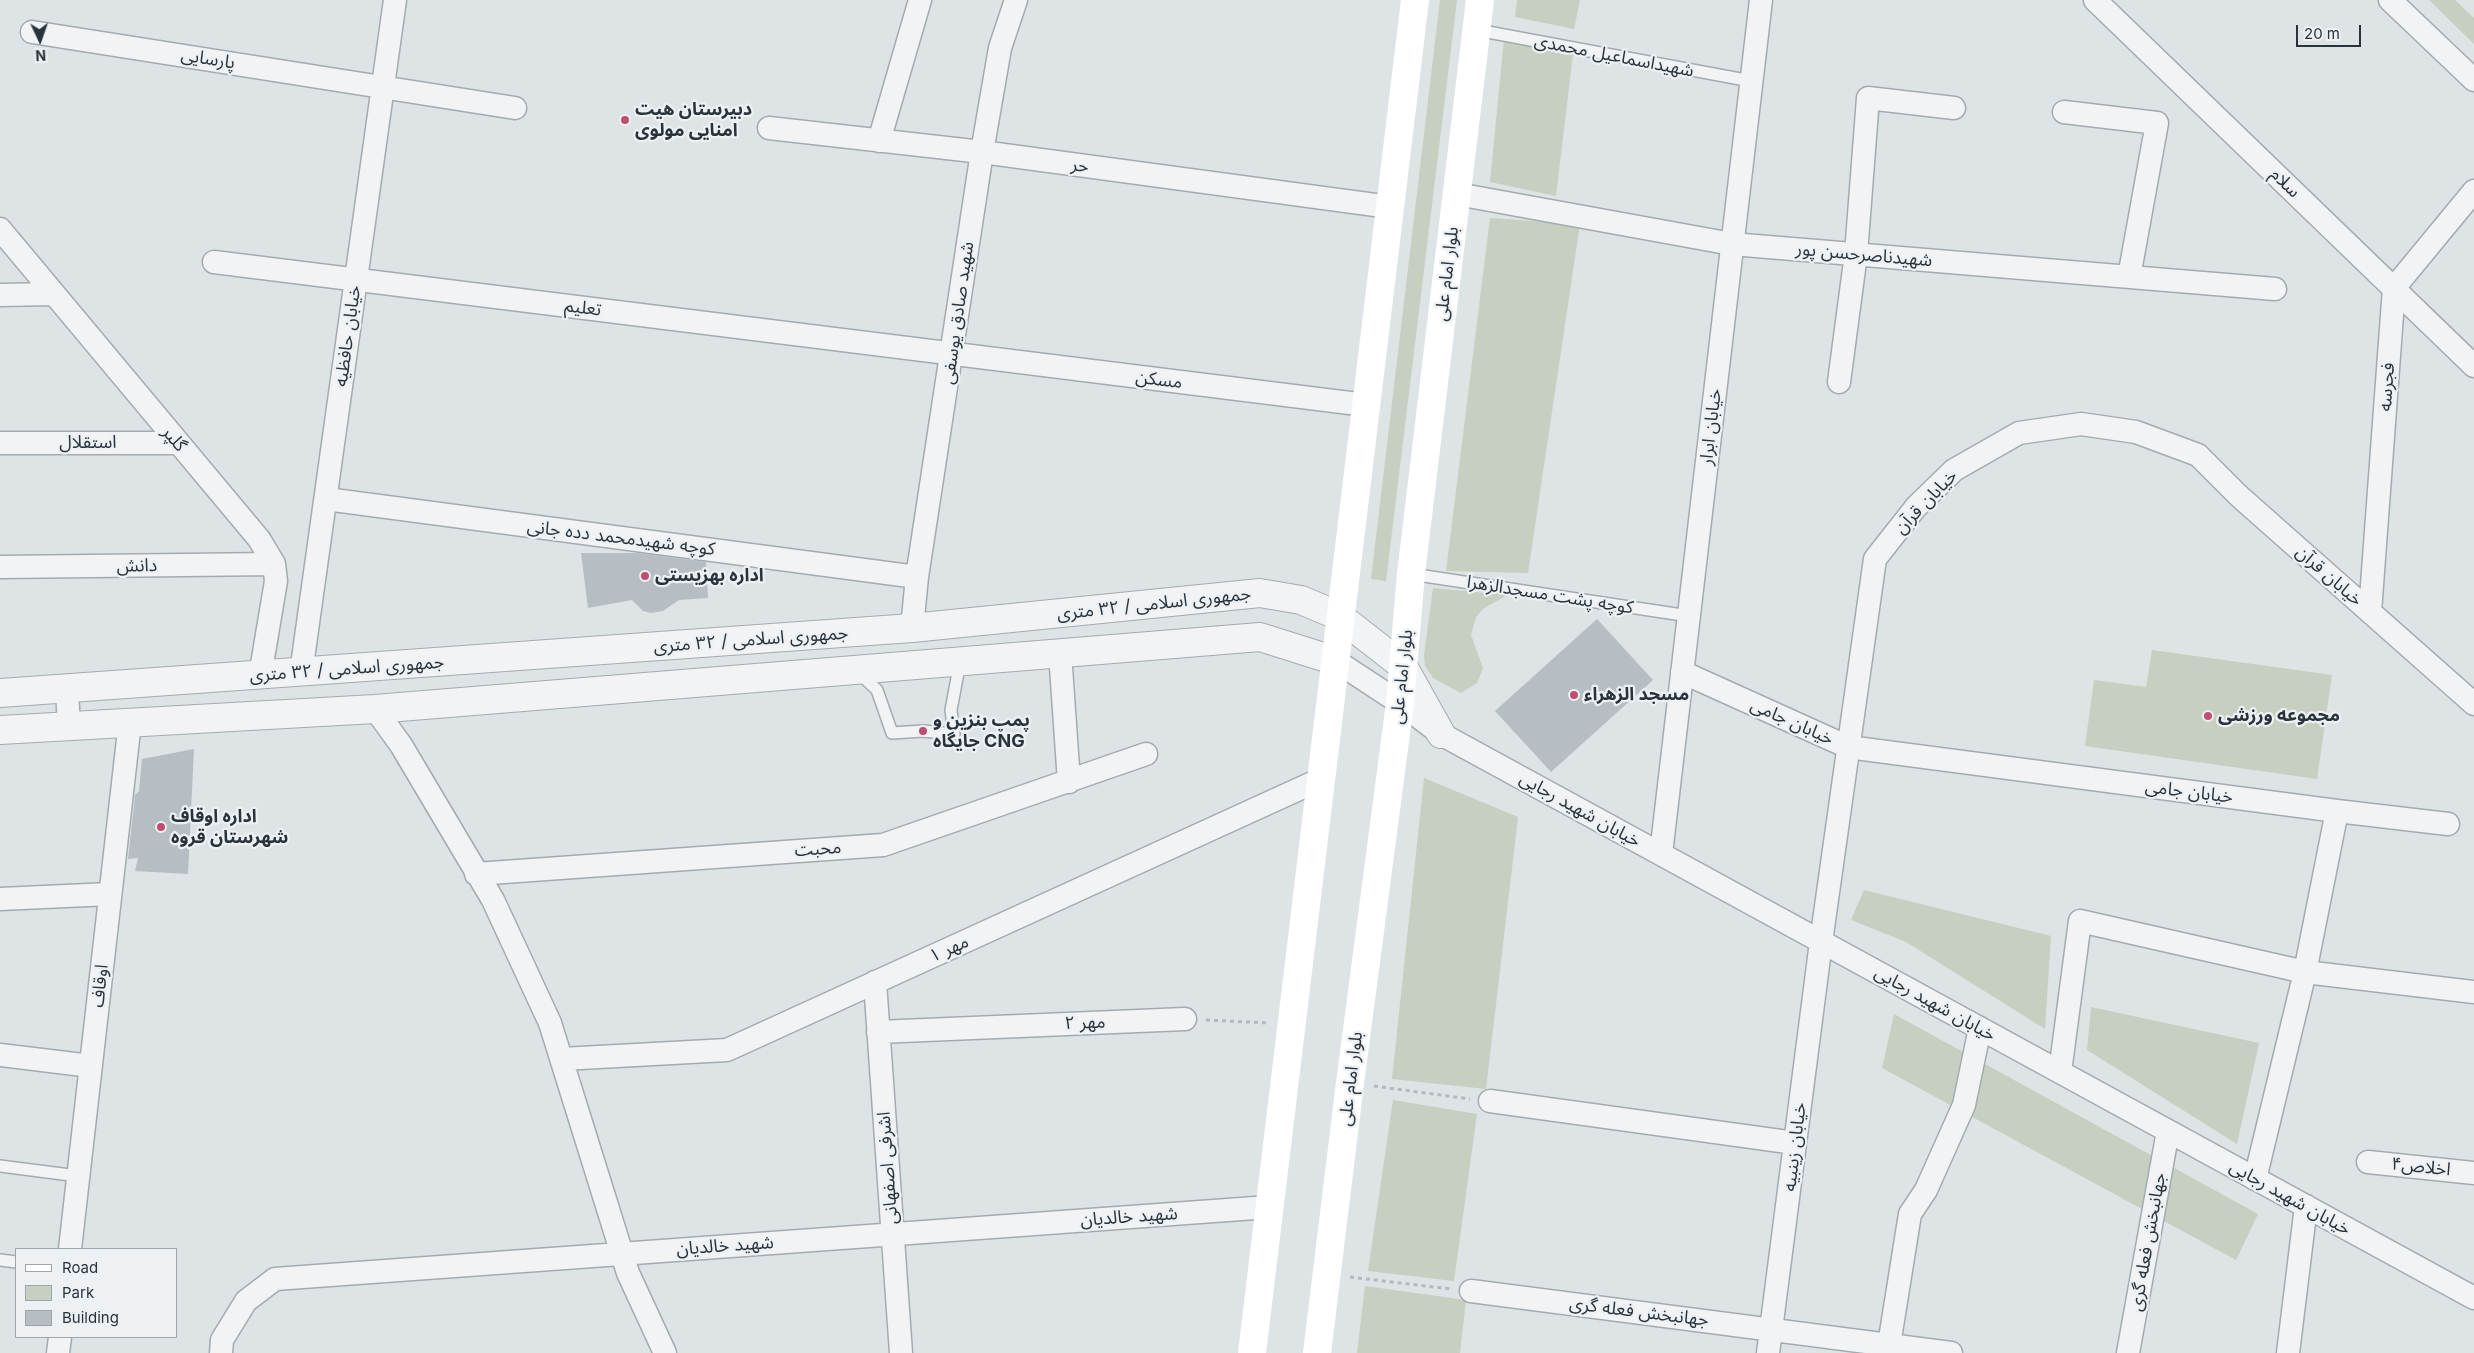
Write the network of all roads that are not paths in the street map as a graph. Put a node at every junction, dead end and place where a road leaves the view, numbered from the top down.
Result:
1 (395, 0) edge
2 (920, 0) edge
3 (1016, 0) edge
4 (1415, 0) edge
5 (1480, 0) edge
6 (1761, 0) edge
7 (2095, 0) edge
8 (2390, 0) edge
9 (1477, 30) junction
10 (32, 32) dead end
11 (2474, 80) edge
12 (1751, 81) junction
13 (383, 85) junction
14 (515, 108) dead end
15 (1954, 108) dead end
16 (2064, 112) dead end
17 (769, 128) dead end
18 (879, 141) junction
19 (982, 152) junction
20 (2474, 191) edge
21 (1457, 194) junction
22 (1390, 207) junction
23 (3, 236) edge
24 (1732, 244) junction
25 (1856, 254) junction
26 (214, 262) dead end
27 (2129, 277) junction
28 (356, 279) junction
29 (2394, 288) junction
30 (2275, 289) dead end
31 (54, 294) junction
32 (0, 295) edge
33 (953, 354) junction
34 (2474, 366) edge
35 (1839, 382) dead end
36 (1366, 406) junction
37 (0, 443) edge
38 (177, 443) junction
39 (326, 499) junction
40 (274, 564) junction
41 (0, 567) edge
42 (1411, 574) junction
43 (917, 576) junction
44 (2370, 612) junction
45 (1339, 616) junction
46 (1689, 616) junction
47 (912, 628) junction
48 (1060, 653) junction
49 (960, 661) junction
50 (1336, 661) junction
51 (1404, 666) junction
52 (855, 670) junction
53 (1682, 672) junction
54 (301, 673) junction
55 (260, 676) junction
56 (67, 690) junction
57 (0, 693) edge
58 (1400, 703) junction
59 (2474, 704) edge
60 (375, 709) junction
61 (130, 722) junction
62 (69, 726) junction
63 (0, 730) edge
64 (1441, 734) junction
65 (1848, 748) junction
66 (1146, 754) dead end
67 (1321, 780) junction
68 (1069, 782) junction
69 (2337, 811) junction
70 (2448, 824) dead end
71 (1661, 854) junction
72 (476, 874) junction
73 (110, 894) junction
74 (0, 899) edge
75 (1821, 942) junction
76 (2304, 972) junction
77 (875, 982) junction
78 (2474, 992) edge
79 (1185, 1019) road end
80 (1980, 1028) junction
81 (878, 1032) junction
82 (0, 1055) edge
83 (562, 1059) junction
84 (91, 1066) junction
85 (2060, 1072) junction
86 (1490, 1101) road end
87 (2168, 1131) junction
88 (1795, 1143) junction
89 (2368, 1162) dead end
90 (0, 1166) edge
91 (2474, 1173) edge
92 (78, 1176) junction
93 (2255, 1179) junction
94 (1269, 1206) junction
95 (2306, 1206) junction
96 (893, 1234) junction
97 (70, 1248) edge
98 (622, 1253) junction
99 (0, 1260) edge
100 (15, 1262) edge
101 (1471, 1291) road end
102 (2474, 1298) edge
103 (1771, 1329) junction
104 (60, 1338) edge
105 (1889, 1345) junction
106 (58, 1353) edge
107 (221, 1353) edge
108 (665, 1353) edge
109 (901, 1353) edge
110 (1252, 1353) edge
111 (1317, 1353) edge
112 (1768, 1353) edge
113 (1952, 1353) edge
114 (2128, 1353) edge
115 (2288, 1353) edge

1 - 13 street, خیابان حافظیه
2 - 18 street
3 - 19 street, شهید صادق یوسفی
4 - 22 main road
5 - 9 main road, بلوار امام علی
6 - 12 street, خیابان ابرار
7 - 29 street, سلام
8 - 11 street
9 - 12 lane, شهیداسماعیل محمدی
9 - 21 main road, بلوار امام علی
10 - 13 street, پارسایی
12 - 24 street, خیابان ابرار
13 - 14 street, پارسایی
13 - 28 street, خیابان حافظیه
15 - 25 street
16 - 27 street
17 - 18 street, حر
18 - 19 street, حر
19 - 22 street, حر
19 - 33 street, شهید صادق یوسفی
20 - 29 street
21 - 24 street, شهیدناصرحسن پور
21 - 42 main road, بلوار امام علی
22 - 36 main road
23 - 31 street, گلپر
24 - 25 street, شهیدناصرحسن پور
24 - 46 street, خیابان ابرار
25 - 27 street, شهیدناصرحسن پور
25 - 35 street
26 - 28 street, تعلیم
27 - 30 street, شهیدناصرحسن پور
28 - 33 street, تعلیم
28 - 39 street, خیابان حافظیه
29 - 34 street, سلام
29 - 44 street, فجرسه
31 - 32 street
31 - 38 street, گلپر
33 - 36 street, مسکن
33 - 43 street, شهید صادق یوسفی
36 - 45 main road
37 - 38 street, استقلال
38 - 40 street, گلپر
39 - 43 street, کوچه شهیدمحمد دده جانی
39 - 54 street, خیابان حافظیه
40 - 41 street, دانش
40 - 55 street, گلپر
42 - 46 lane, کوچه پشت مسجدالزهرا
42 - 51 main road, بلوار امام علی
43 - 47 street, شهید صادق یوسفی
44 - 59 street, خیابان قرآن
44 - 65 street, خیابان قرآن
45 - 47 street, جمهوری اسلامی / ۳۲ متری
45 - 50 main road
45 - 51 street, جمهوری اسلامی / ۳۲ متری
46 - 53 street, خیابان ابرار
47 - 54 street, جمهوری اسلامی / ۳۲ متری
48 - 49 street
48 - 50 street
48 - 68 street
49 - 52 street
49 - 52 lane
50 - 58 street, خیابان شهید رجایی
50 - 67 main road
51 - 58 main road, بلوار امام علی
51 - 64 street, جمهوری اسلامی / ۳۲ متری
52 - 60 street
53 - 65 street, خیابان جامی
53 - 71 street, خیابان ابرار
54 - 55 street, جمهوری اسلامی / ۳۲ متری
55 - 56 street, جمهوری اسلامی / ۳۲ متری
56 - 57 street, جمهوری اسلامی / ۳۲ متری
56 - 62 street
58 - 64 street, خیابان شهید رجایی
58 - 111 main road, بلوار امام علی
60 - 61 street
60 - 72 street
61 - 62 street
61 - 73 street, اوقاف
62 - 63 street
64 - 71 street, خیابان شهید رجایی
65 - 69 street, خیابان جامی
65 - 75 street, خیابان قرآن
66 - 68 street, محبت
67 - 77 street, مهر ۱
67 - 94 main road
68 - 72 street, محبت
69 - 70 street, خیابان جامی
69 - 76 street
71 - 75 street, خیابان شهید رجایی
72 - 83 street
73 - 74 street
73 - 84 street, اوقاف
75 - 80 street, خیابان شهید رجایی
75 - 88 street, خیابان زینبیه
76 - 78 street
76 - 85 street
76 - 93 street
77 - 81 street, اشرفی اصفهانی
77 - 83 street, مهر ۱
79 - 81 street, مهر ۲
80 - 85 street, خیابان شهید رجایی
80 - 105 street
81 - 96 street, اشرفی اصفهانی
82 - 84 street
83 - 98 street
84 - 92 street, اوقاف
85 - 87 street, خیابان شهید رجایی
86 - 88 street
87 - 93 street, خیابان شهید رجایی
87 - 114 street, جهانبخش فعله گری
88 - 103 street, خیابان زینبیه
89 - 91 street, اخلاص۴
90 - 92 lane
92 - 97 street, اوقاف
93 - 95 street, خیابان شهید رجایی
94 - 96 street, شهید خالدیان
94 - 110 main road
95 - 102 street, خیابان شهید رجایی
95 - 115 street
96 - 98 street, شهید خالدیان
96 - 109 street, اشرفی اصفهانی
98 - 107 street, شهید خالدیان
98 - 108 street
99 - 100 lane
101 - 103 street, جهانبخش فعله گری
103 - 105 street, جهانبخش فعله گری
103 - 112 street, خیابان زینبیه
104 - 106 street
105 - 113 street, جهانبخش فعله گری

